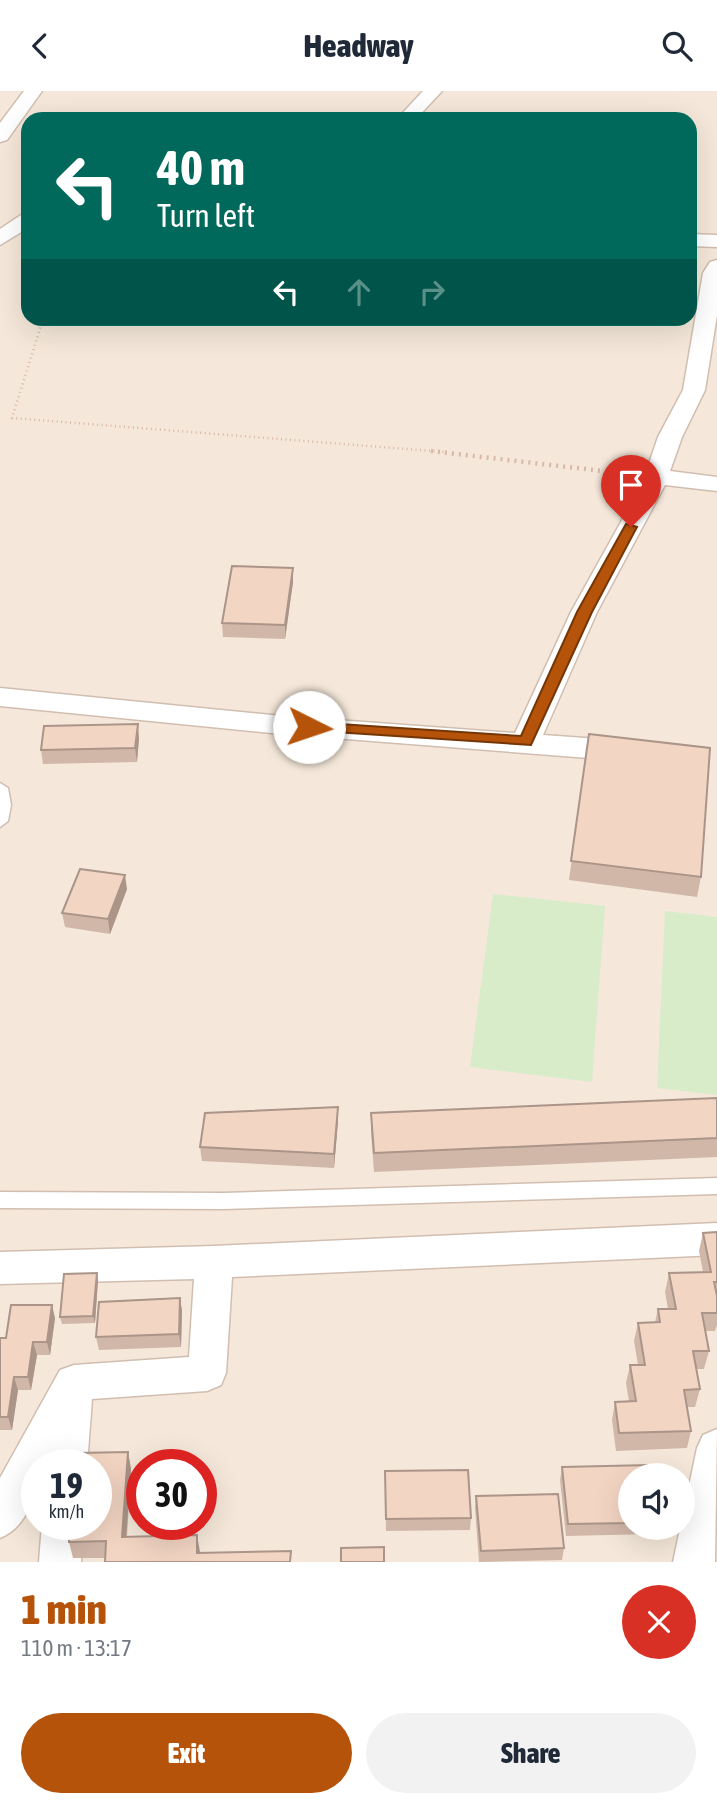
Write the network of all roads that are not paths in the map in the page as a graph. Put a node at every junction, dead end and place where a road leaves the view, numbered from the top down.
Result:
1 (33, 91) edge
2 (433, 91) edge
3 (413, 112) edge
4 (0, 136) edge
5 (0, 219) edge
6 (21, 221) edge
7 (21, 225) edge
8 (0, 240) edge
9 (697, 240) edge
10 (717, 241) edge
11 (717, 266) edge
12 (656, 477) junction
13 (717, 484) edge
14 (0, 697) edge
15 (526, 741) junction
16 (649, 753) edge
17 (0, 788) edge
18 (0, 821) edge
19 (717, 1186) edge
20 (0, 1200) edge
21 (717, 1239) edge
22 (214, 1262) junction
23 (0, 1268) edge
24 (74, 1384) junction
25 (717, 1447) edge
26 (69, 1449) edge
27 (0, 1518) edge
28 (62, 1540) edge
29 (60, 1562) edge
30 (694, 1562) edge

1 - 4 street
2 - 3 street
5 - 6 street
7 - 8 street
9 - 10 street
11 - 12 street
12 - 13 street
12 - 15 street
14 - 15 street
15 - 16 street
17 - 18 lane
19 - 20 lane
21 - 22 street
22 - 23 street
22 - 24 street
24 - 26 street
24 - 27 street
25 - 30 street
28 - 29 street

